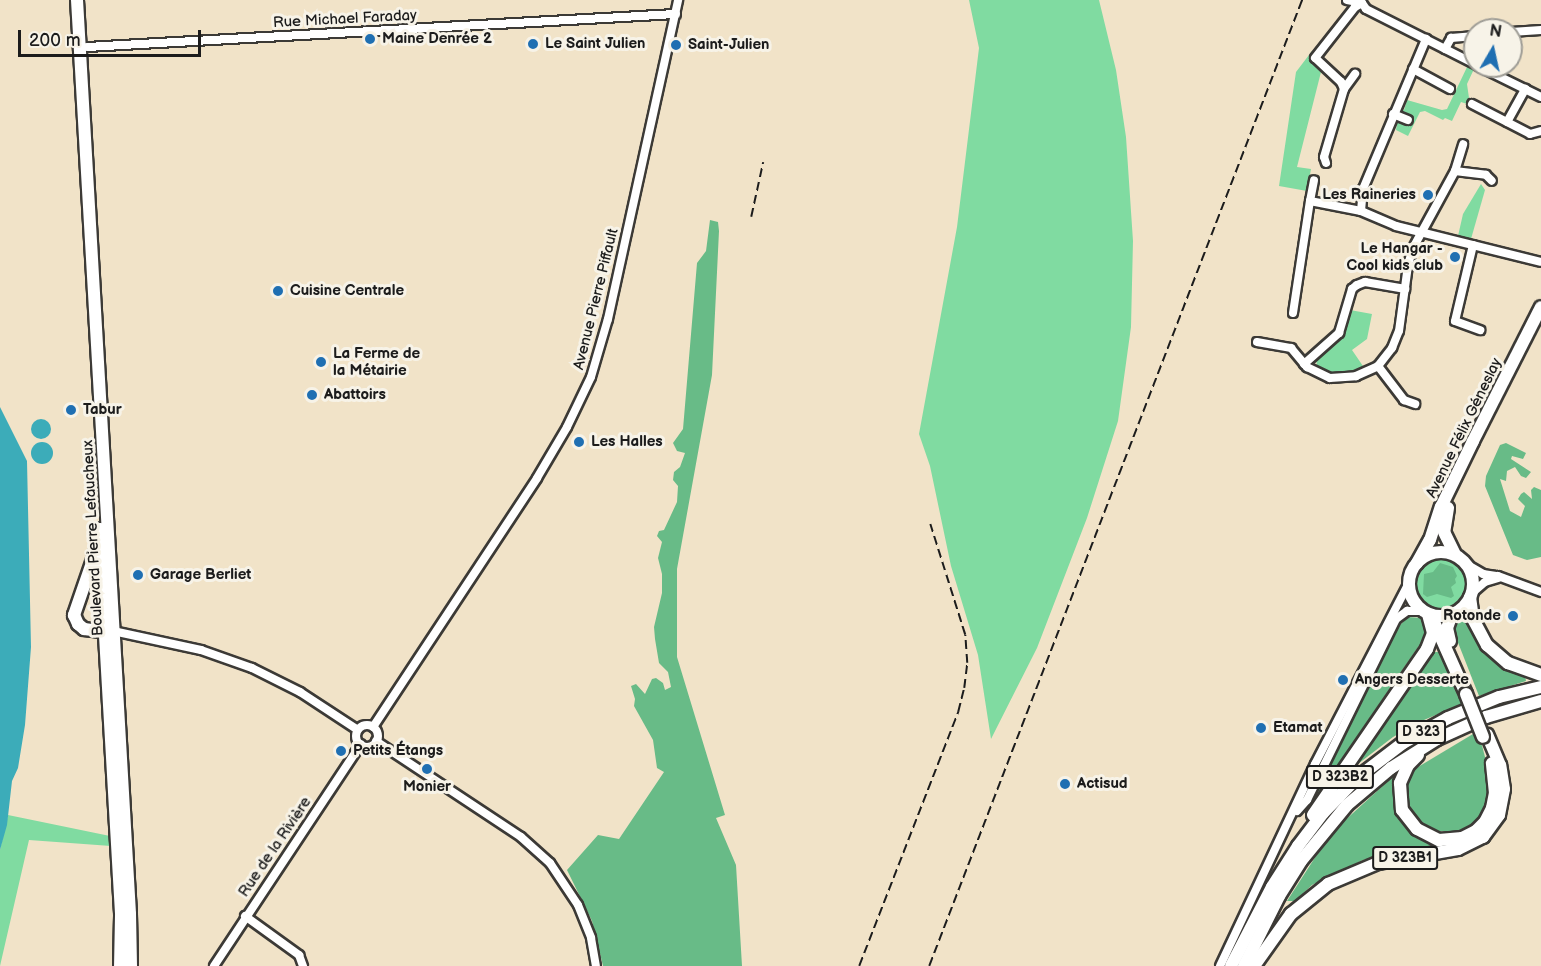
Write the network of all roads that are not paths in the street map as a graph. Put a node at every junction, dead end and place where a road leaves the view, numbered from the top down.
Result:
1 (69, 0) edge
2 (76, 0) edge
3 (678, 0) edge
4 (1347, 0) edge
5 (1363, 2) edge
6 (676, 14) junction
7 (1541, 30) edge
8 (1523, 32) edge
9 (1463, 37) edge
10 (1426, 39) junction
11 (87, 47) dead end
12 (1445, 49) junction
13 (1463, 58) edge
14 (1413, 69) junction
15 (1355, 74) dead end
16 (1503, 78) edge
17 (1344, 89) junction
18 (1450, 89) dead end
19 (1525, 89) junction
20 (1541, 97) edge
21 (1472, 104) dead end
22 (1393, 114) junction
23 (1408, 120) dead end
24 (1506, 122) junction
25 (1541, 130) edge
26 (1463, 144) dead end
27 (1326, 163) dead end
28 (1455, 171) junction
29 (1314, 180) dead end
30 (1492, 180) dead end
31 (1310, 201) junction
32 (1361, 211) junction
33 (1420, 232) junction
34 (1473, 245) junction
35 (1541, 262) edge
36 (1405, 290) junction
37 (1541, 307) edge
38 (1293, 313) dead end
39 (1541, 322) edge
40 (1480, 330) dead end
41 (1257, 342) dead end
42 (1304, 364) junction
43 (1378, 366) junction
44 (1415, 404) dead end
45 (100, 530) junction
46 (1455, 555) junction
47 (1417, 563) junction
48 (1466, 564) junction
49 (1503, 578) junction
50 (1409, 583) junction
51 (1541, 592) edge
52 (1471, 596) junction
53 (1425, 612) junction
54 (1452, 614) junction
55 (109, 632) junction
56 (1541, 675) edge
57 (1541, 687) edge
58 (1468, 693) junction
59 (1541, 701) edge
60 (373, 727) junction
61 (358, 730) junction
62 (1485, 736) junction
63 (1437, 740) junction
64 (376, 741) junction
65 (361, 744) junction
66 (1282, 838) junction
67 (245, 916) junction
68 (1242, 942) junction
69 (123, 965) edge
70 (214, 966) edge
71 (303, 966) edge
72 (596, 966) edge
73 (1220, 966) edge
74 (1231, 966) edge
75 (1244, 966) edge
76 (1254, 966) edge

1 - 45 main road, Boulevard Pierre Lefaucheux
2 - 55 main road, Boulevard Pierre Lefaucheux
3 - 6 street, Avenue Pierre Piffault
4 - 5 street
5 - 10 street
5 - 17 street
6 - 11 street, Rue Michael Faraday
6 - 60 street, Avenue Pierre Piffault
7 - 8 street
9 - 12 street
10 - 12 street
10 - 14 street
12 - 13 street
14 - 18 street
14 - 22 street
15 - 17 street
16 - 19 street
17 - 27 street
19 - 20 street
19 - 24 street
21 - 24 street
22 - 23 street
22 - 32 street
24 - 25 street
26 - 28 street
28 - 30 street
28 - 33 street
29 - 31 street
31 - 32 street
31 - 38 street
32 - 33 street
33 - 34 street
33 - 36 street
34 - 35 street
34 - 40 street
36 - 42 street
36 - 43 street
37 - 47 main road, Avenue Félix Géneslay
39 - 46 main road, Avenue Félix Géneslay
41 - 42 street
42 - 43 street
43 - 44 street
45 - 55 main road, Boulevard Pierre Lefaucheux
45 - 55 main road
46 - 47 main road
46 - 48 main road
47 - 50 main road
48 - 49 street
48 - 52 main road
49 - 51 street
49 - 52 street
50 - 53 main road
50 - 66 street
52 - 54 main road
52 - 56 main road
53 - 54 main road
53 - 58 main road
53 - 66 street
53 - 68 main road, D 323B2
54 - 58 main road
55 - 61 street
55 - 69 main road, Boulevard Pierre Lefaucheux
57 - 68 main road, D 323
58 - 62 main road, bridge
59 - 63 main road, D 323
60 - 61 street
60 - 64 street
61 - 65 street
62 - 63 main road
62 - 76 main road, D 323B1
63 - 75 main road, D 323
64 - 65 street
64 - 72 street
65 - 67 street, Rue de la Rivière
66 - 73 street
67 - 70 street, Rue de la Rivière
67 - 71 street
68 - 74 main road, D 323

